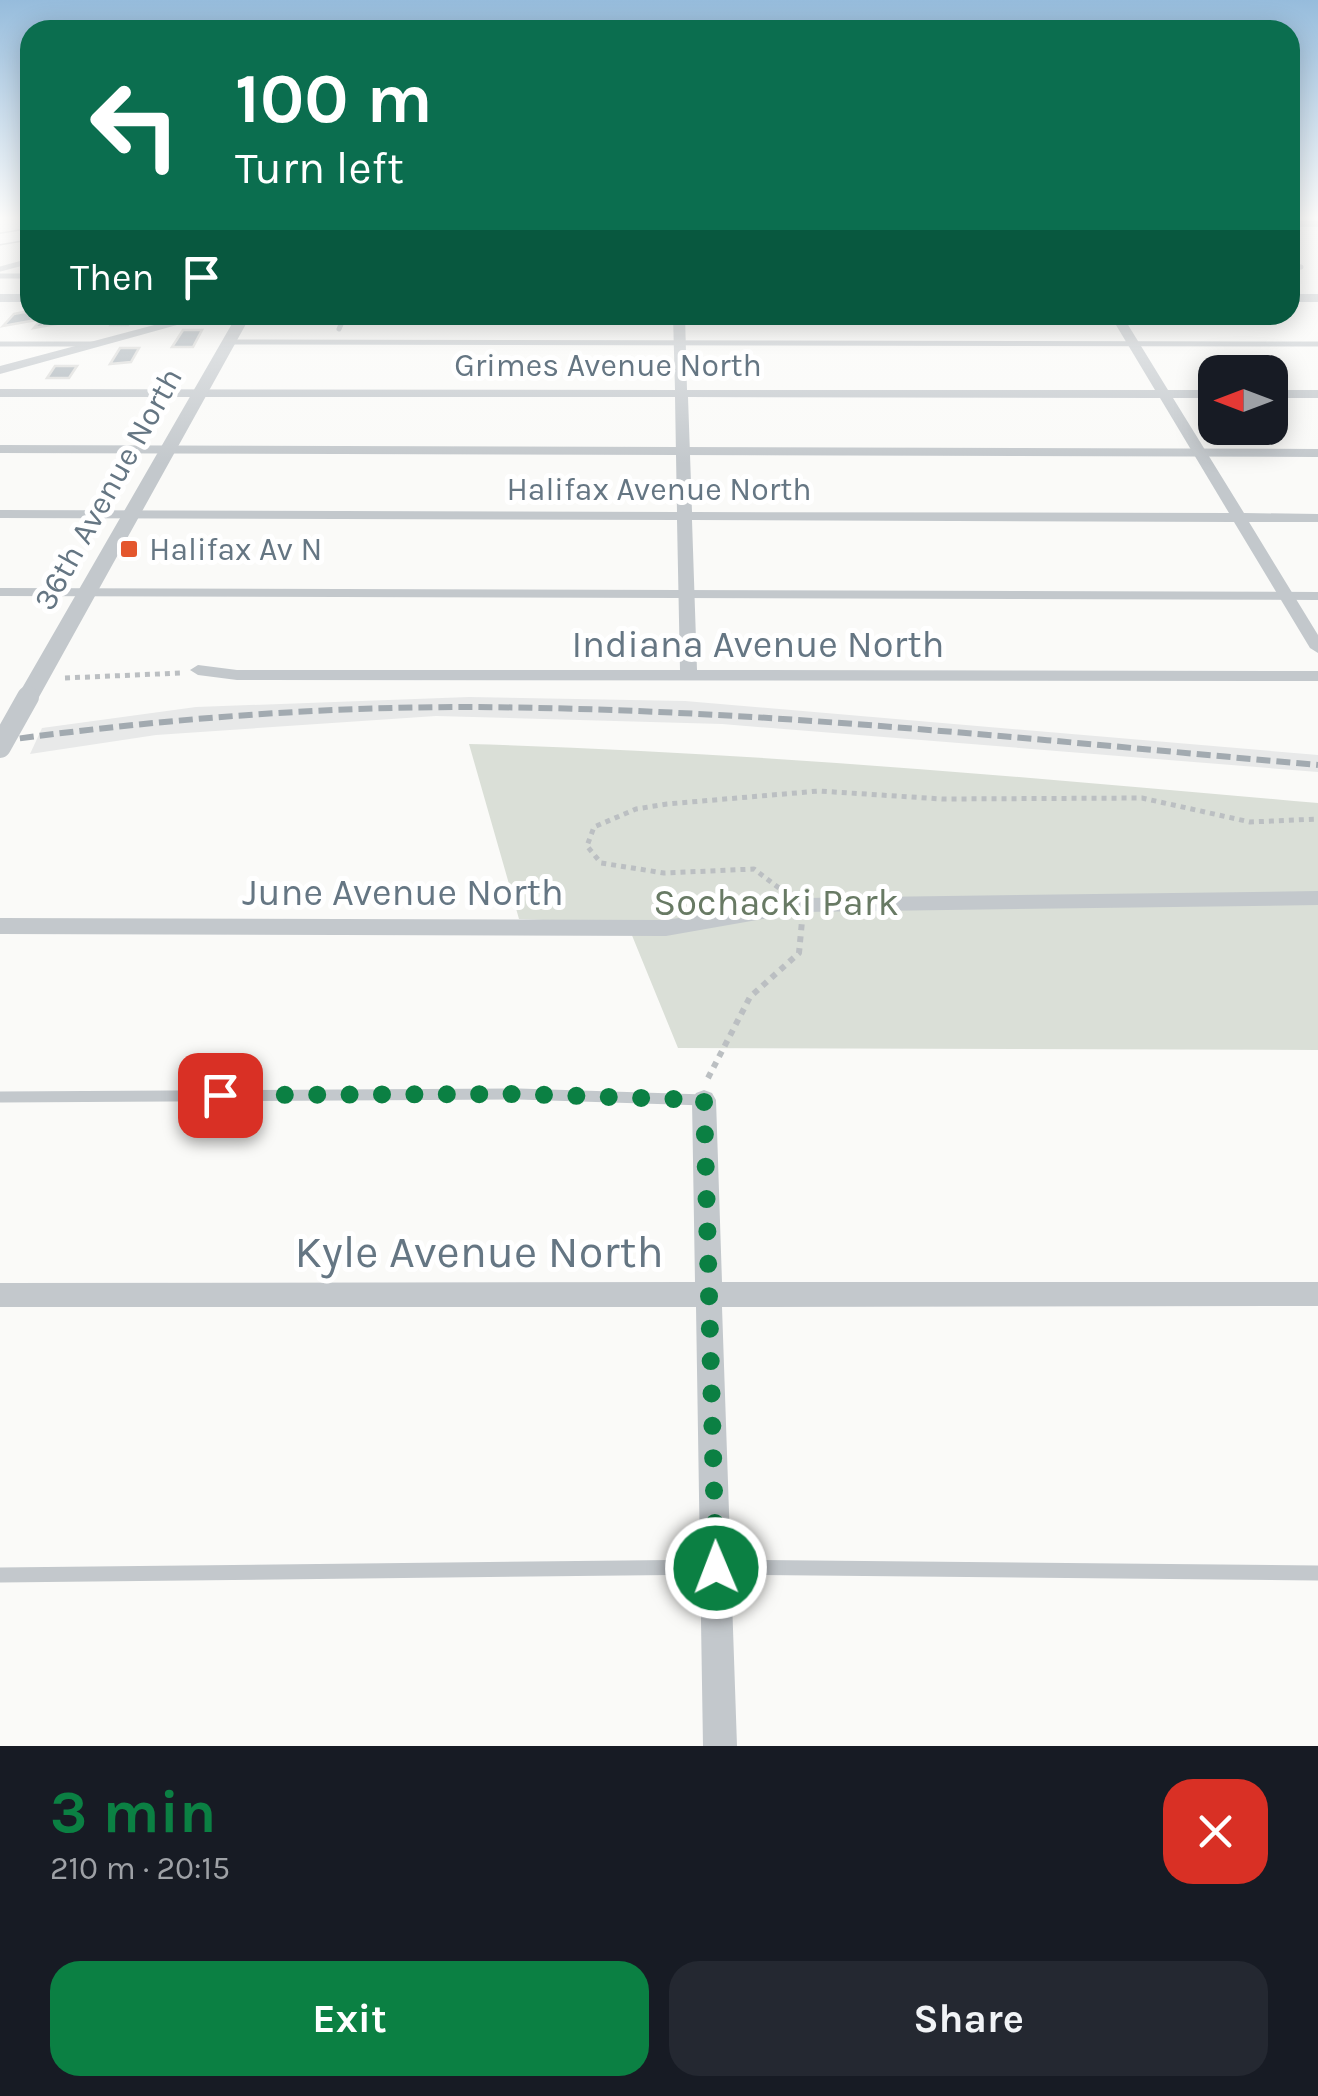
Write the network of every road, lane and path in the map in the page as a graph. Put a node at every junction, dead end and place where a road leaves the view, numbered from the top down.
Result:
1 (166, 325) edge
2 (238, 325) edge
3 (341, 325) edge
4 (679, 325) edge
5 (1122, 325) edge
6 (339, 330) dead end
7 (228, 342) junction
8 (680, 343) junction
9 (0, 344) edge
10 (96, 344) junction
11 (1134, 344) junction
12 (1318, 344) edge
13 (0, 370) edge
14 (0, 393) edge
15 (198, 393) junction
16 (681, 393) junction
17 (1166, 394) junction
18 (1198, 394) edge
19 (1288, 394) edge
20 (1318, 394) edge
21 (0, 449) edge
22 (167, 449) junction
23 (683, 452) junction
24 (1200, 453) junction
25 (1318, 453) edge
26 (0, 514) edge
27 (130, 515) junction
28 (685, 517) junction
29 (1240, 518) junction
30 (1318, 518) edge
31 (0, 592) edge
32 (87, 592) junction
33 (687, 593) junction
34 (1287, 596) junction
35 (1318, 596) edge
36 (1318, 648) edge
37 (198, 670) joint
38 (690, 676) junction
39 (1318, 676) edge
40 (65, 678) dead end
41 (0, 748) edge
42 (1318, 819) edge
43 (1318, 898) edge
44 (803, 905) junction
45 (0, 926) edge
46 (0, 1097) edge
47 (704, 1100) junction
48 (1318, 1294) edge
49 (0, 1295) edge
50 (710, 1295) junction
51 (716, 1568) junction
52 (1318, 1573) edge
53 (0, 1575) edge
54 (720, 1746) edge

1 - 10 street
2 - 7 street, 36th Avenue North
3 - 6 lane
4 - 8 street
5 - 11 street
7 - 8 lane
7 - 15 street, 36th Avenue North
8 - 11 lane
8 - 16 street
9 - 10 lane
10 - 13 street
11 - 12 lane
11 - 17 street
14 - 15 street, Grimes Avenue North
15 - 16 street, Grimes Avenue North
15 - 22 street, 36th Avenue North
16 - 17 street, Grimes Avenue North
16 - 23 street
17 - 18 street, Grimes Avenue North
17 - 24 street
19 - 20 street
21 - 22 lane
22 - 23 lane
22 - 27 street, 36th Avenue North
23 - 24 lane
23 - 28 street
24 - 25 lane
24 - 29 street
26 - 27 street, Halifax Avenue North
27 - 28 street, Halifax Avenue North
27 - 32 street, 36th Avenue North
28 - 29 street, Halifax Avenue North
28 - 33 street
29 - 30 street, Halifax Avenue North
29 - 34 street
31 - 32 lane
32 - 33 lane
32 - 41 street, 36th Avenue North, bridge
33 - 34 lane
33 - 38 street
34 - 35 lane
34 - 36 street
37 - 38 street, Indiana Avenue North
37 - 40 path
38 - 39 street, Indiana Avenue North
42 - 44 path
43 - 44 street, June Avenue North
44 - 45 street, June Avenue North
44 - 47 path
46 - 47 lane
47 - 50 street
48 - 50 street, Kyle Avenue North
49 - 50 street, Kyle Avenue North
50 - 51 street
51 - 52 lane
51 - 53 lane
51 - 54 street

